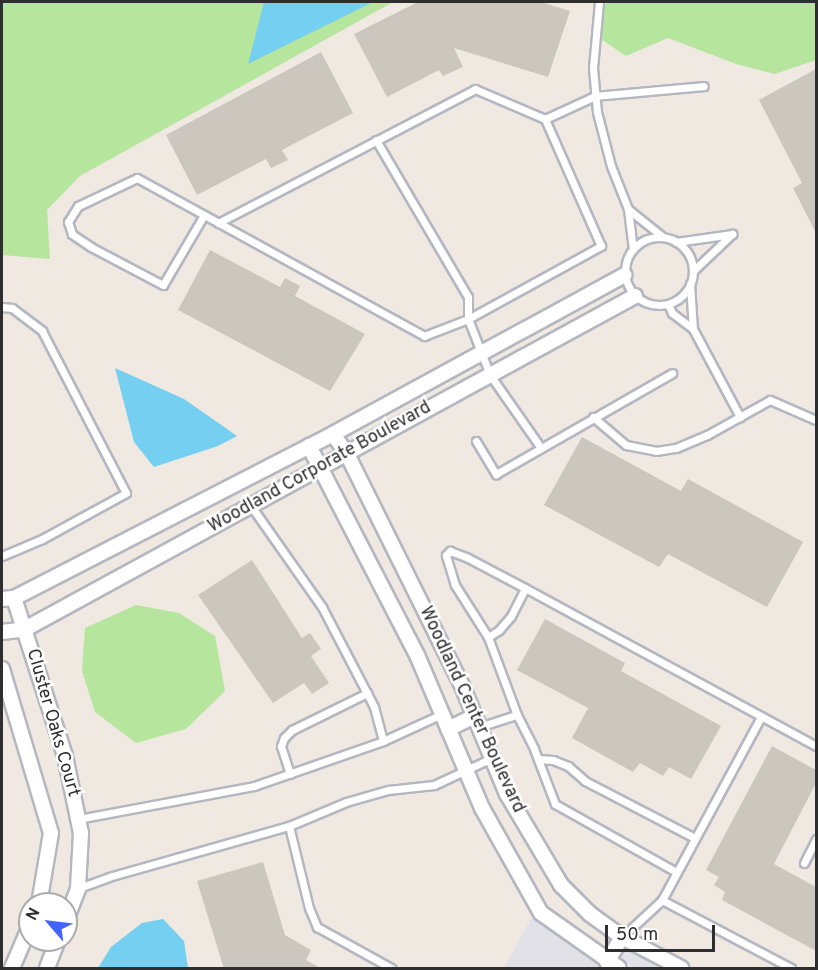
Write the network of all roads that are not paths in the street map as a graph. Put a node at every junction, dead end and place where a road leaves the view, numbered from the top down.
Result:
1 (599, 2) edge
2 (704, 86) dead end
3 (596, 96) junction
4 (545, 119) junction
5 (376, 140) junction
6 (628, 209) junction
7 (204, 215) junction
8 (218, 223) junction
9 (663, 237) junction
10 (676, 242) junction
11 (633, 248) junction
12 (693, 271) junction
13 (625, 274) junction
14 (690, 284) junction
15 (636, 296) junction
16 (668, 304) junction
17 (2, 307) edge
18 (468, 319) junction
19 (693, 329) junction
20 (483, 353) junction
21 (672, 373) dead end
22 (490, 375) junction
23 (593, 417) junction
24 (740, 417) junction
25 (816, 420) edge
26 (333, 434) junction
27 (476, 441) dead end
28 (309, 446) junction
29 (541, 448) junction
30 (347, 454) junction
31 (322, 467) junction
32 (251, 506) junction
33 (2, 556) edge
34 (525, 588) junction
35 (8, 599) edge
36 (26, 629) junction
37 (2, 632) edge
38 (488, 637) junction
39 (2, 669) edge
40 (367, 693) junction
41 (442, 714) junction
42 (517, 715) junction
43 (761, 717) junction
44 (477, 722) junction
45 (448, 729) junction
46 (383, 741) junction
47 (816, 746) edge
48 (492, 759) junction
49 (538, 759) junction
50 (466, 771) junction
51 (290, 774) junction
52 (78, 819) junction
53 (289, 826) junction
54 (695, 838) junction
55 (816, 839) edge
56 (804, 862) dead end
57 (676, 872) junction
58 (78, 888) junction
59 (41, 892) edge
60 (76, 892) edge
61 (662, 900) junction
62 (622, 937) junction
63 (19, 952) edge
64 (53, 952) edge
65 (608, 966) edge
66 (12, 969) edge
67 (47, 969) edge
68 (391, 969) edge
69 (681, 969) edge
70 (791, 969) edge

1 - 3 lane
2 - 3 lane
3 - 4 lane
3 - 6 lane
4 - 5 lane
4 - 18 lane
5 - 8 lane
5 - 18 lane
6 - 9 lane
6 - 11 lane
7 - 7 lane
7 - 8 lane
8 - 18 lane
9 - 10 lane
9 - 11 lane
10 - 12 lane
10 - 12 lane
11 - 13 lane
12 - 14 lane
13 - 15 lane
13 - 20 street, Woodland Corporate Boulevard
14 - 16 lane
14 - 19 lane
15 - 16 lane
15 - 22 street, Woodland Corporate Boulevard
16 - 19 lane
17 - 33 lane
18 - 20 lane
19 - 24 lane
20 - 22 lane
20 - 26 street, Woodland Corporate Boulevard
21 - 23 lane
22 - 29 lane
22 - 30 street, Woodland Corporate Boulevard
23 - 24 lane
23 - 29 lane
24 - 25 lane
26 - 28 street, Woodland Corporate Boulevard
26 - 30 street, Woodland Center Boulevard
27 - 29 lane
28 - 31 street, Woodland Center Boulevard
28 - 35 street, Woodland Corporate Boulevard
30 - 31 street, Woodland Corporate Boulevard
30 - 44 street, Woodland Center Boulevard
31 - 32 street, Woodland Corporate Boulevard
31 - 41 street, Woodland Center Boulevard
32 - 36 street, Woodland Corporate Boulevard
32 - 40 lane
34 - 38 lane
34 - 38 lane
34 - 43 lane
35 - 36 street, Cluster Oaks Court
36 - 37 street, Woodland Corporate Boulevard
36 - 52 street, Cluster Oaks Court
38 - 42 lane
39 - 59 street, Cluster Oaks Court
40 - 46 lane
40 - 51 lane
41 - 45 street, Woodland Center Boulevard
41 - 46 lane
42 - 44 lane
42 - 49 lane
43 - 47 lane
43 - 54 lane
44 - 45 street
44 - 48 street, Woodland Center Boulevard
45 - 50 street, Woodland Center Boulevard
46 - 51 lane
48 - 50 lane
48 - 62 street, Woodland Center Boulevard
49 - 54 lane
49 - 57 lane
50 - 53 lane
50 - 65 street, Woodland Center Boulevard
51 - 52 lane
52 - 58 street, Cluster Oaks Court
53 - 58 lane
53 - 68 lane
54 - 57 lane
55 - 56 lane
57 - 61 lane
58 - 60 street, Cluster Oaks Court
61 - 62 lane
61 - 70 lane
62 - 65 street
62 - 69 street, Woodland Center Boulevard
63 - 66 street
64 - 67 street

